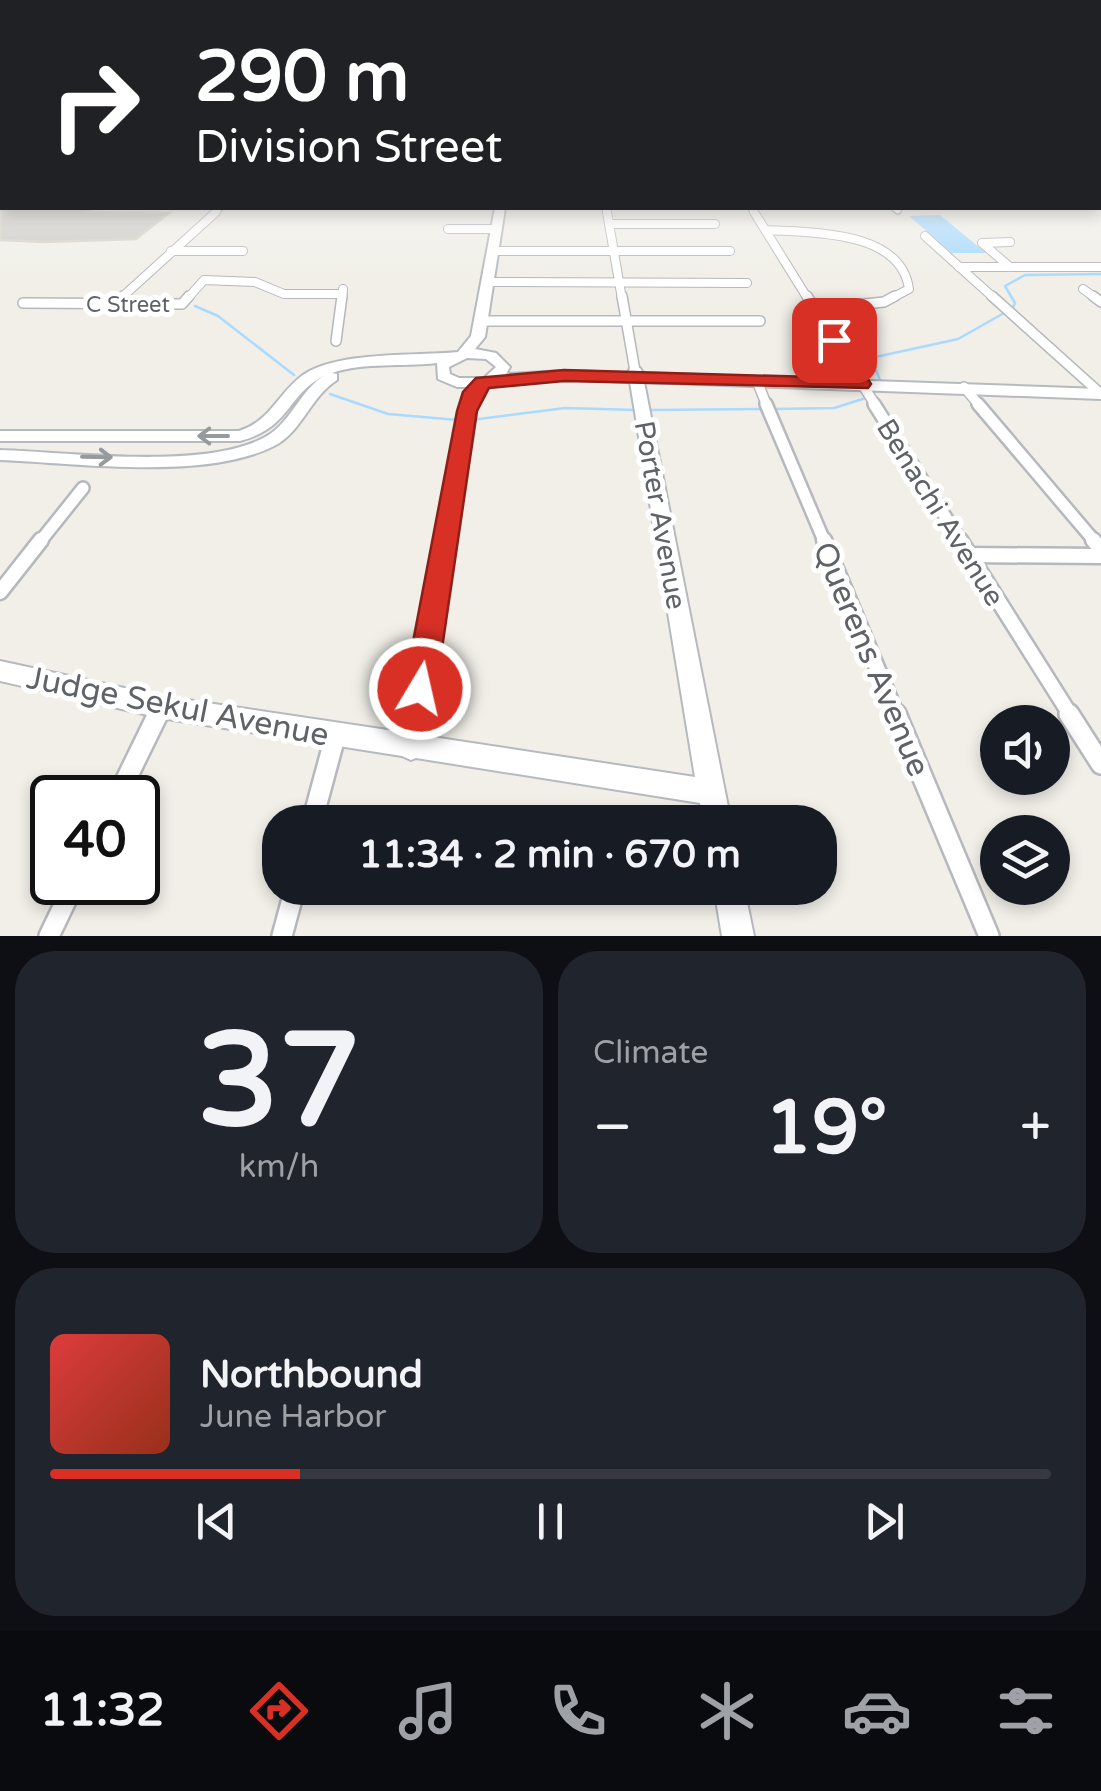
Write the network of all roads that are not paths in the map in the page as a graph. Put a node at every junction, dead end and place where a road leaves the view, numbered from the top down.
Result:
1 (218, 210) edge
2 (500, 210) edge
3 (606, 210) edge
4 (752, 210) edge
5 (609, 224) junction
6 (716, 224) dead end
7 (448, 229) dead end
8 (496, 229) junction
9 (766, 230) junction
10 (926, 236) dead end
11 (1010, 242) dead end
12 (172, 251) junction
13 (243, 251) dead end
14 (492, 251) junction
15 (614, 251) junction
16 (730, 251) dead end
17 (1010, 266) junction
18 (960, 267) junction
19 (1101, 267) edge
20 (487, 282) junction
21 (620, 282) junction
22 (747, 282) dead end
23 (1083, 289) dead end
24 (1101, 302) edge
25 (23, 303) dead end
26 (114, 304) junction
27 (816, 309) junction
28 (481, 320) junction
29 (626, 321) junction
30 (760, 321) dead end
31 (478, 338) junction
32 (336, 341) dead end
33 (461, 355) junction
34 (498, 360) junction
35 (384, 365) junction
36 (636, 374) junction
37 (444, 376) junction
38 (488, 381) junction
39 (757, 381) junction
40 (873, 385) junction
41 (964, 387) junction
42 (1098, 388) edge
43 (466, 418) junction
44 (0, 436) edge
45 (0, 455) edge
46 (83, 488) dead end
47 (1101, 553) edge
48 (968, 555) junction
49 (0, 592) edge
50 (0, 671) edge
51 (161, 708) junction
52 (335, 737) junction
53 (411, 748) junction
54 (1101, 764) edge
55 (128, 775) edge
56 (711, 792) junction
57 (317, 805) edge
58 (714, 805) edge
59 (64, 905) edge
60 (290, 905) edge
61 (732, 905) edge
62 (49, 936) edge
63 (282, 936) edge
64 (738, 936) edge
65 (989, 936) edge

1 - 12 street
2 - 8 main road
3 - 5 street, Porter Avenue
4 - 9 street, Benachi Avenue
5 - 6 street
5 - 15 street, Porter Avenue
7 - 8 street
8 - 14 main road
9 - 27 street, Benachi Avenue
9 - 27 street
10 - 18 street
11 - 17 street
12 - 13 street
12 - 26 street
14 - 15 street
14 - 20 main road
15 - 16 street
15 - 21 street, Porter Avenue
17 - 18 street
17 - 19 street
18 - 42 street
20 - 21 street
20 - 28 main road
21 - 22 street
21 - 29 street, Porter Avenue
23 - 24 street
25 - 26 street, C Street
26 - 32 street, C Street
27 - 40 street, Benachi Avenue
28 - 29 street
28 - 31 main road
29 - 30 street
29 - 36 street, Porter Avenue
31 - 33 main road
31 - 34 main road
33 - 34 main road
33 - 35 main road
33 - 37 main road
34 - 36 main road
34 - 38 main road
35 - 37 main road
35 -> 44 main road
45 -> 35 main road
36 - 38 main road
36 - 39 main road
36 - 40 main road
36 - 56 main road, Porter Avenue
37 - 38 main road
37 - 43 main road
38 - 43 main road
39 - 40 main road
39 - 65 street, Querens Avenue
40 - 41 main road
40 - 42 main road
40 - 48 street, Benachi Avenue
41 - 42 main road
41 - 47 street
43 - 53 main road
46 - 49 street
47 - 48 street
48 - 54 street, Benachi Avenue
50 - 51 main road, Judge Sekul Avenue
51 - 52 main road, Judge Sekul Avenue
51 - 55 street
52 - 53 main road, Judge Sekul Avenue
52 - 57 street
53 - 56 main road, Judge Sekul Avenue
56 - 58 main road, Porter Avenue
59 - 62 street
60 - 63 street
61 - 64 main road

